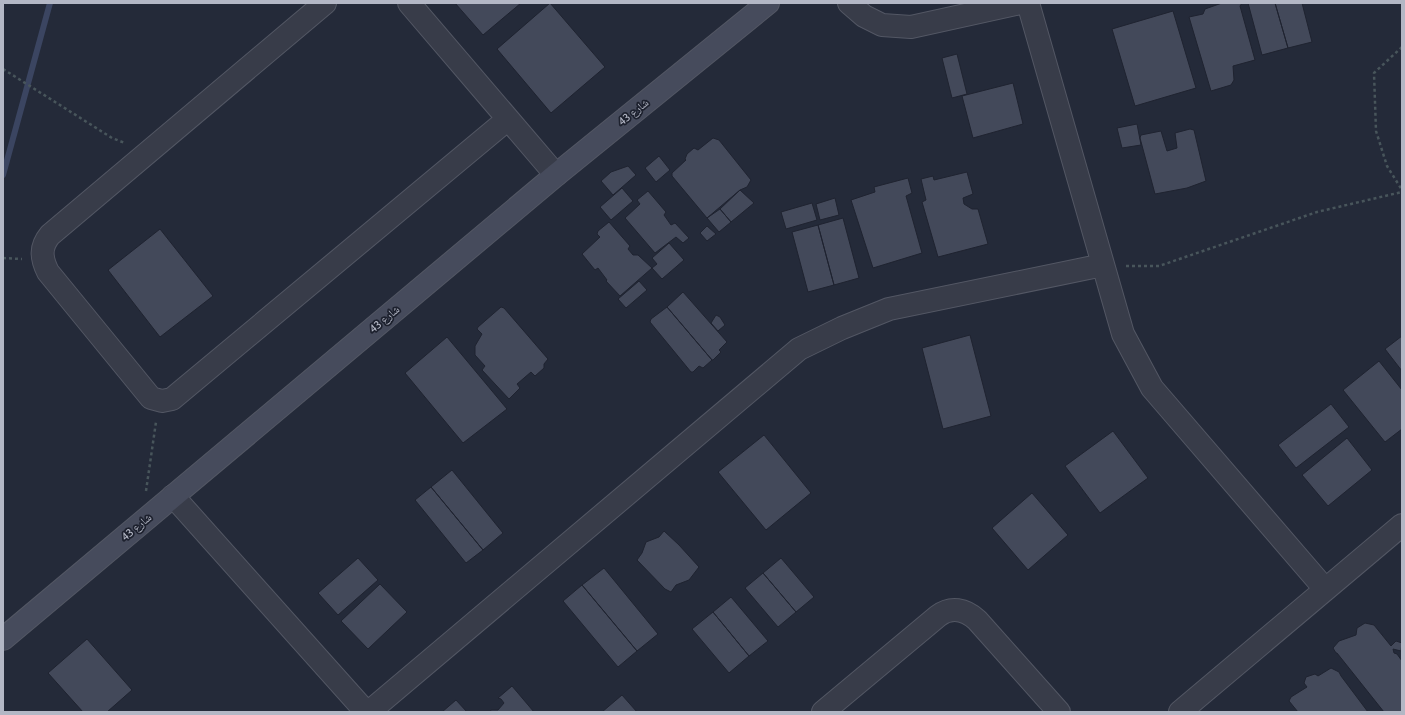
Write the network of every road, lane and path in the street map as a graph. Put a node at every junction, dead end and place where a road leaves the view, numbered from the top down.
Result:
1 (325, 3) edge
2 (409, 3) edge
3 (768, 3) edge
4 (849, 3) edge
5 (1020, 3) edge
6 (1028, 3) edge
7 (1402, 47) edge
8 (3, 68) edge
9 (508, 119) junction
10 (149, 151) junction
11 (556, 175) junction
12 (1402, 191) edge
13 (1103, 265) junction
14 (159, 400) junction
15 (173, 496) junction
16 (141, 523) junction
17 (1402, 525) edge
18 (1325, 589) junction
19 (3, 639) edge
20 (366, 712) edge
21 (370, 712) edge
22 (822, 712) edge
23 (1060, 712) edge
24 (1180, 712) edge

1 - 10 street
2 - 9 street
3 - 11 street, شارع 43
4 - 5 street
6 - 13 street
7 - 12 path
8 - 10 path
9 - 11 street
9 - 14 street
10 - 14 street
11 - 15 street, شارع 43
12 - 13 path
13 - 18 street
13 - 21 street
14 - 16 path
15 - 16 street, شارع 43
15 - 20 street
16 - 19 street, شارع 43
17 - 18 street
18 - 24 street
22 - 23 street

